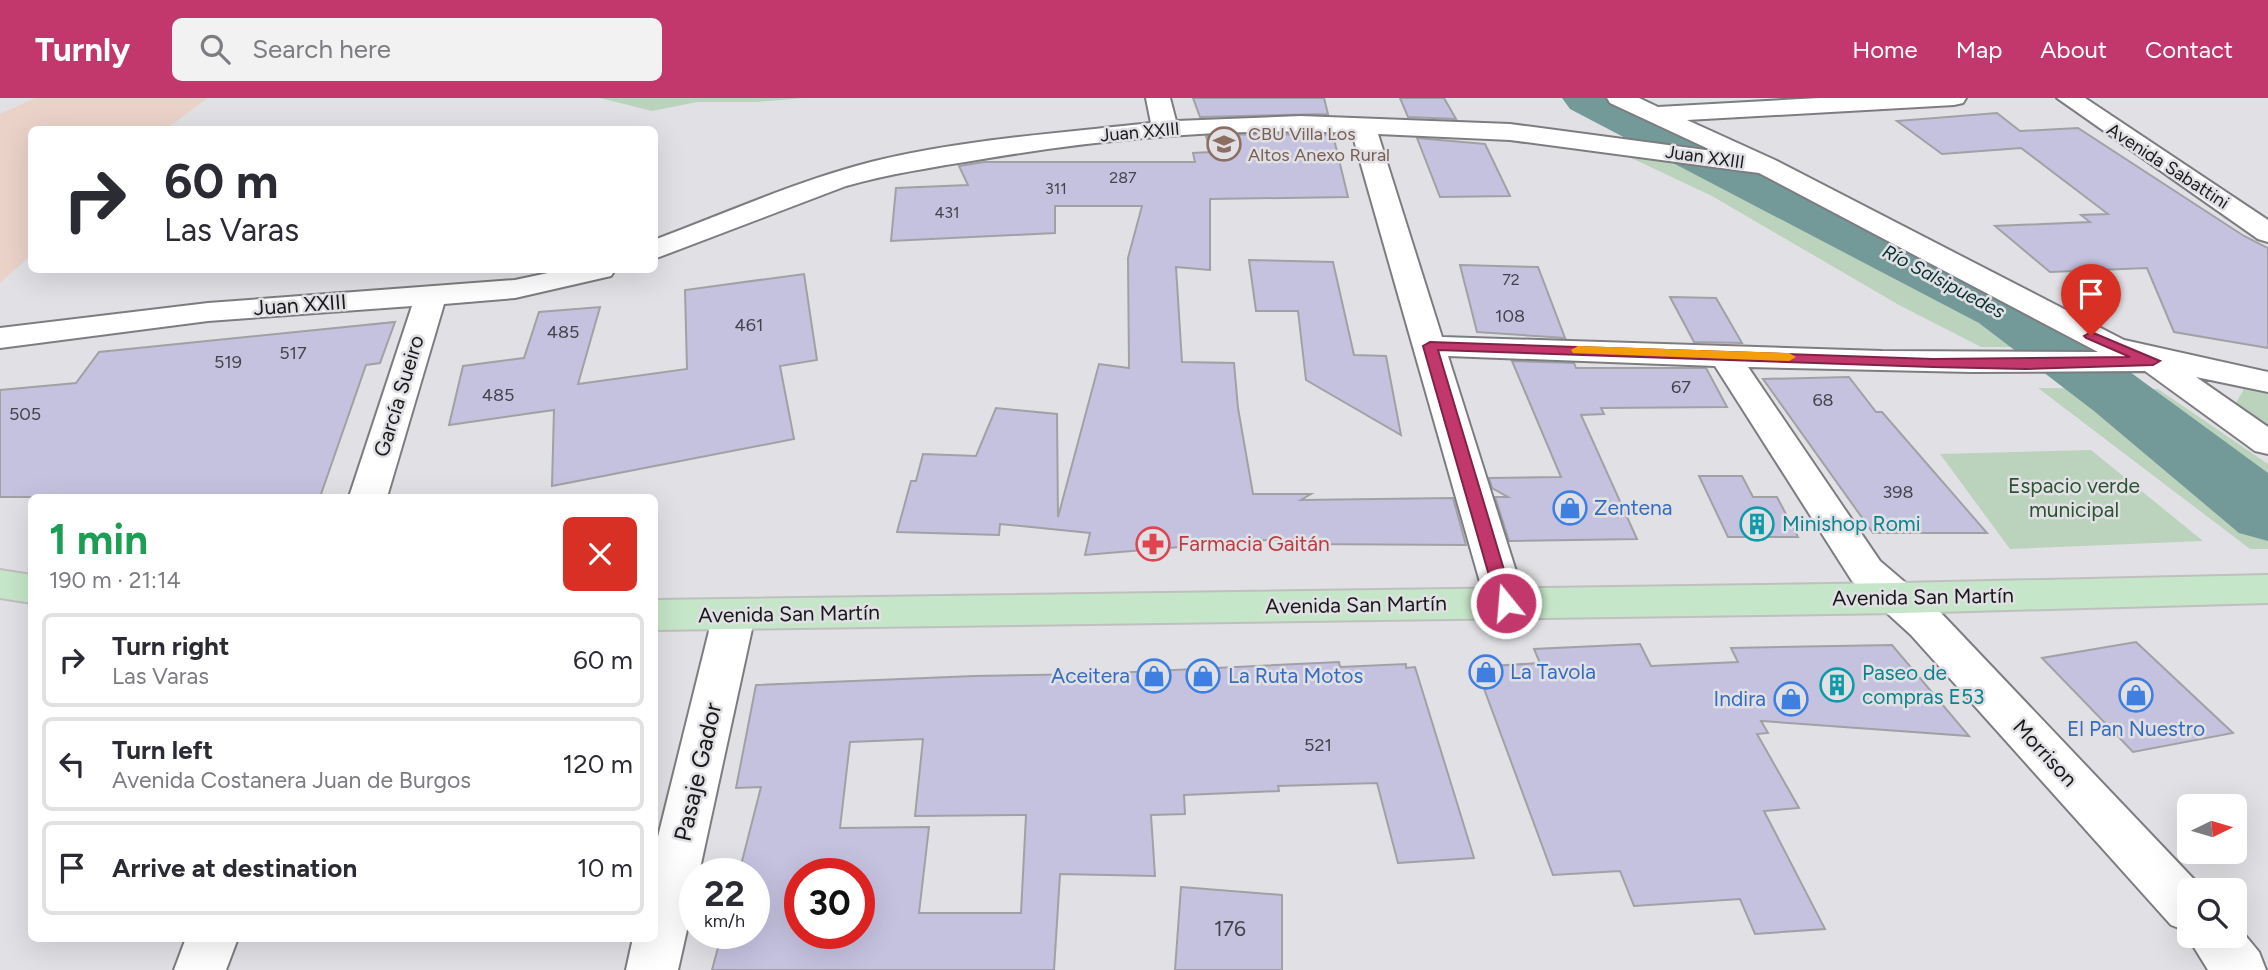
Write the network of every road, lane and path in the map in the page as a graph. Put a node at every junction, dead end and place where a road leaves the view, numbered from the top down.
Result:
1 (1158, 98) edge
2 (1619, 98) edge
3 (1954, 98) edge
4 (2069, 98) edge
5 (1652, 114) junction
6 (1362, 124) junction
7 (1165, 129) junction
8 (1754, 164) junction
9 (2268, 233) edge
10 (658, 248) edge
11 (587, 273) edge
12 (431, 295) junction
13 (0, 338) edge
14 (1430, 346) junction
15 (1724, 355) junction
16 (2153, 361) junction
17 (2268, 382) edge
18 (2268, 443) edge
19 (369, 494) edge
20 (0, 584) edge
21 (28, 588) edge
22 (2268, 589) edge
23 (1900, 598) junction
24 (1506, 603) junction
25 (658, 615) edge
26 (734, 615) junction
27 (2177, 896) edge
28 (210, 942) edge
29 (2223, 948) edge
30 (200, 970) edge
31 (652, 970) edge
32 (2240, 970) edge

1 - 7 street
2 - 5 street
3 - 5 street
4 - 9 street, Avenida Sabattini
5 - 8 street
6 - 7 street, Juan XXIII
6 - 8 street, Juan XXIII
6 - 14 street
7 - 10 street, Juan XXIII
8 - 16 street
11 - 12 street, Juan XXIII
12 - 13 street, Juan XXIII
12 - 19 street, García Sueiro
14 - 15 street
14 - 24 street
15 - 16 street
15 - 23 street, Morrison
16 - 17 street
16 - 18 street
20 - 21 main road
22 - 23 main road, Avenida San Martín
23 - 24 main road, Avenida San Martín
23 - 27 street, Morrison
24 - 26 main road, Avenida San Martín
25 - 26 main road, Avenida San Martín
26 - 31 street, Pasaje Gador
28 - 30 street
29 - 32 street

